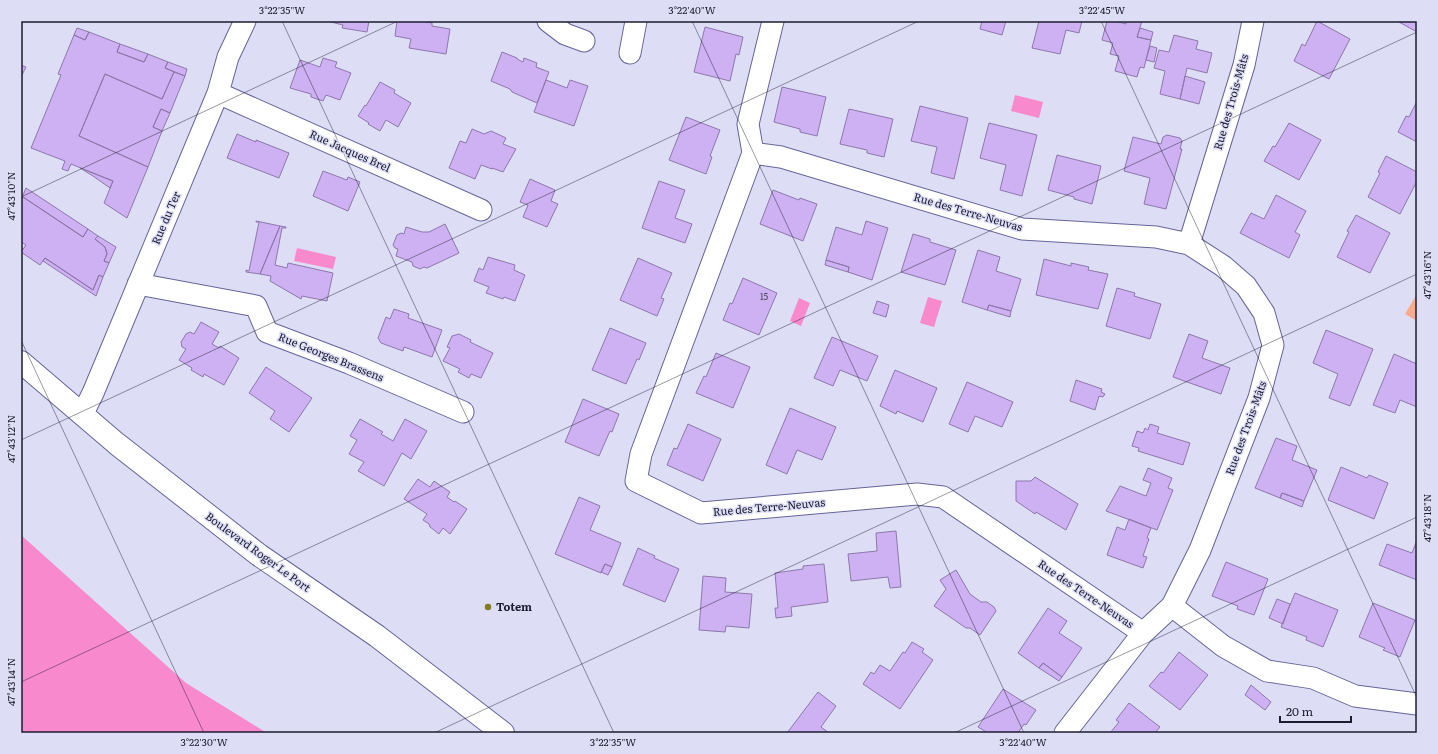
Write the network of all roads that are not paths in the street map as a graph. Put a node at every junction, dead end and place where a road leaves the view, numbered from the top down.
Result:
1 (245, 21) edge
2 (548, 21) edge
3 (636, 21) edge
4 (773, 21) edge
5 (1253, 21) edge
6 (584, 40) dead end
7 (630, 53) dead end
8 (218, 93) junction
9 (753, 153) junction
10 (481, 210) dead end
11 (1188, 244) junction
12 (138, 284) junction
13 (21, 362) edge
14 (464, 412) dead end
15 (83, 413) junction
16 (1172, 606) junction
17 (1143, 633) junction
18 (1417, 704) edge
19 (503, 733) edge
20 (1065, 733) edge

1 - 8 street, Rue du Ter
2 - 6 street
3 - 7 street
4 - 9 street
5 - 11 street, Rue des Trois-Mâts
8 - 10 street, Rue Jacques Brel
8 - 12 street, Rue du Ter
9 - 11 street, Rue des Terre-Neuvas
9 - 17 street, Rue des Terre-Neuvas
11 - 16 street, Rue des Trois-Mâts
12 - 14 street, Rue Georges Brassens
12 - 15 street, Rue du Ter
13 - 15 street, Boulevard Roger Le Port
15 - 19 street, Boulevard Roger Le Port
16 - 17 street, Rue des Trois-Mâts
16 - 18 street
17 - 20 street, Rue des Trois-Mâts

